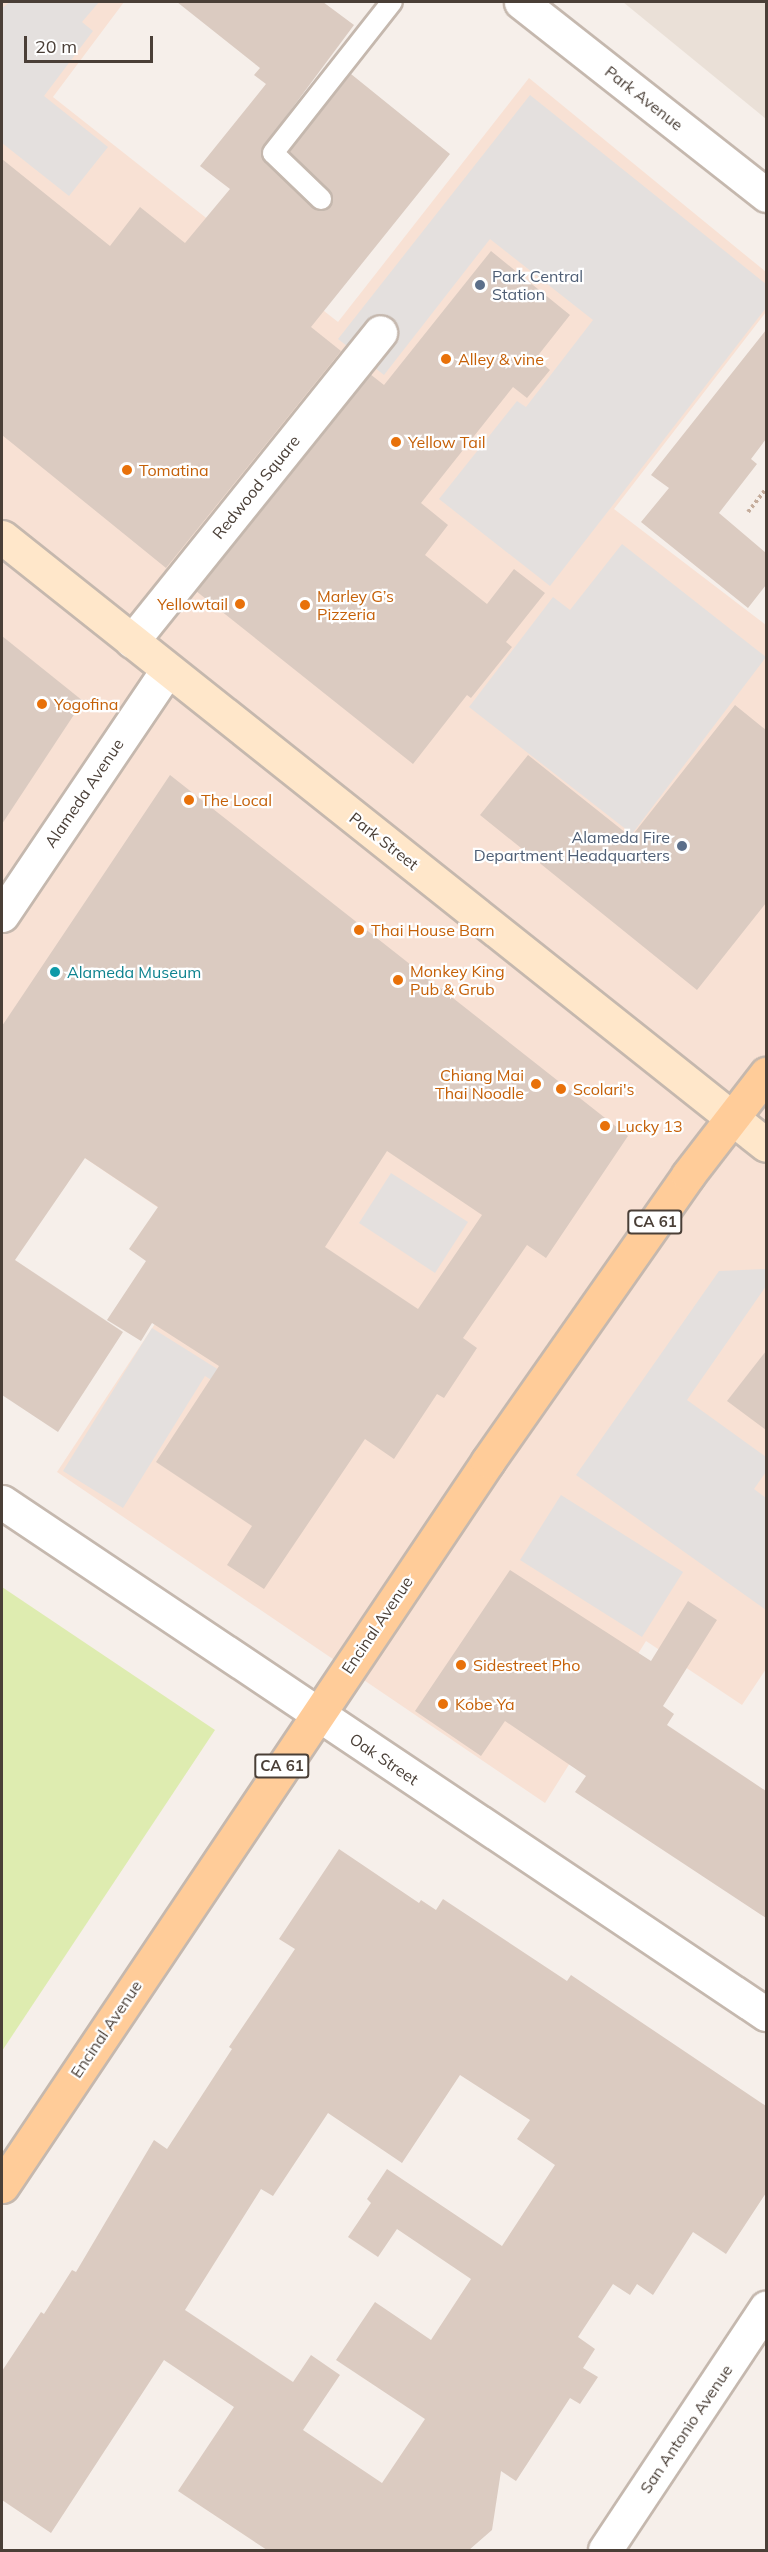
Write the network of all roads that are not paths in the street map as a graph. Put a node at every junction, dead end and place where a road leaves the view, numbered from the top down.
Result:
1 (392, 2) edge
2 (521, 2) edge
3 (766, 195) edge
4 (321, 199) dead end
5 (380, 332) dead end
6 (2, 537) edge
7 (132, 641) junction
8 (167, 670) junction
9 (2, 915) edge
10 (766, 1074) edge
11 (731, 1116) junction
12 (766, 1145) edge
13 (2, 1502) edge
14 (317, 1714) junction
15 (766, 2014) edge
16 (2, 2186) edge
17 (766, 2308) edge
18 (605, 2550) edge

1 - 4 lane
2 - 3 street, Park Avenue
5 - 7 street, Redwood Square
6 - 7 main road, Park Street
7 - 8 main road, Park Street
8 - 9 street, Alameda Avenue
8 - 11 main road, Park Street
10 - 11 main road, Encinal Avenue / CA 61
11 - 12 main road, Park Street
11 - 14 main road, Encinal Avenue / CA 61
13 - 14 street, Oak Street
14 - 15 street, Oak Street
14 - 16 main road, Encinal Avenue / CA 61
17 - 18 street, San Antonio Avenue

